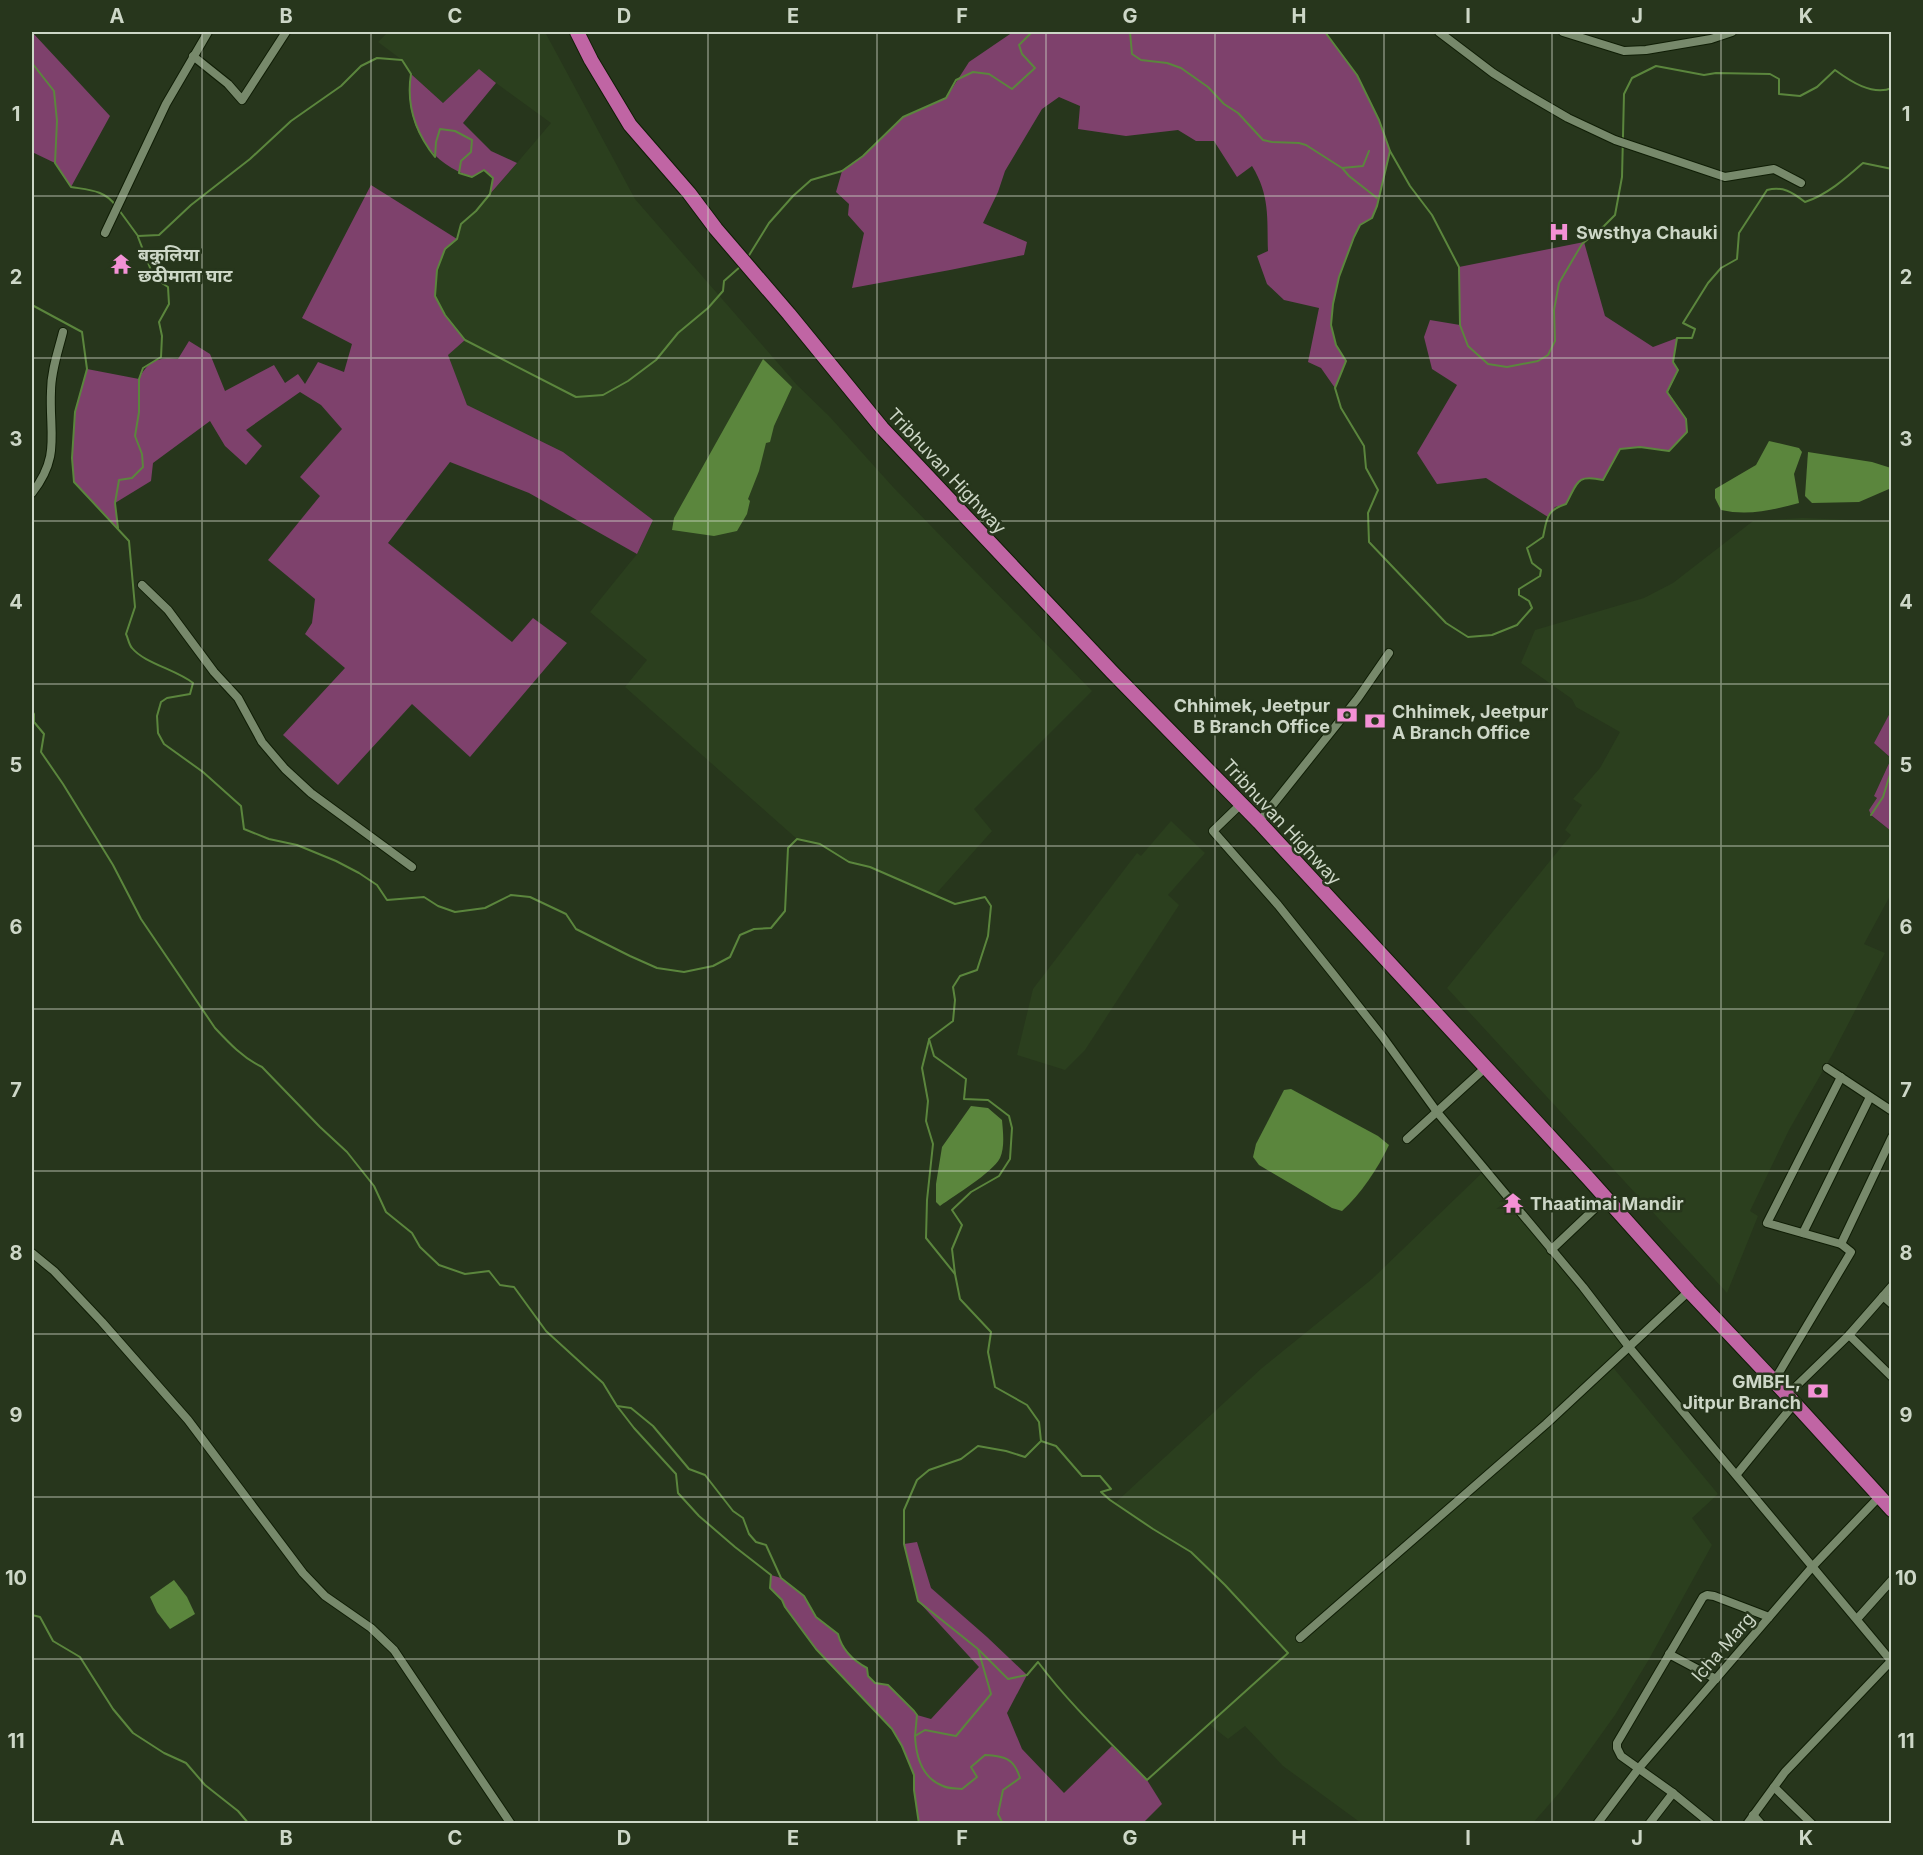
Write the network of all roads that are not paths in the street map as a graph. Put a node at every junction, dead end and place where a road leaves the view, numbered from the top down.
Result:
1 (208, 32) edge
2 (286, 32) edge
3 (577, 32) edge
4 (1439, 32) edge
5 (1563, 32) edge
6 (1732, 32) edge
7 (193, 56) junction
8 (1801, 183) dead end
9 (105, 233) dead end
10 (63, 332) dead end
11 (32, 493) edge
12 (142, 585) dead end
13 (1389, 653) dead end
14 (1241, 804) junction
15 (1259, 822) junction
16 (412, 867) dead end
17 (1485, 1068) junction
18 (1827, 1068) dead end
19 (1841, 1077) junction
20 (1870, 1097) junction
21 (1892, 1111) edge
22 (1437, 1112) junction
23 (1892, 1137) edge
24 (1407, 1139) dead end
25 (1606, 1198) junction
26 (1803, 1233) junction
27 (1841, 1244) junction
28 (1551, 1250) junction
29 (32, 1253) edge
30 (1892, 1286) edge
31 (1689, 1291) junction
32 (1883, 1296) junction
33 (1892, 1304) edge
34 (1849, 1335) junction
35 (1629, 1347) junction
36 (1892, 1377) edge
37 (1774, 1381) junction
38 (1791, 1399) junction
39 (1737, 1474) junction
40 (1879, 1497) junction
41 (1892, 1510) edge
42 (1813, 1566) junction
43 (1892, 1580) edge
44 (1769, 1617) junction
45 (1857, 1619) junction
46 (1300, 1638) dead end
47 (1669, 1654) junction
48 (1891, 1661) edge
49 (1716, 1678) junction
50 (1639, 1768) junction
51 (1774, 1787) junction
52 (1673, 1793) junction
53 (1753, 1815) junction
54 (511, 1824) edge
55 (1597, 1824) edge
56 (1649, 1824) edge
57 (1711, 1824) edge
58 (1747, 1824) edge
59 (1761, 1824) edge
60 (1812, 1824) edge

1 - 7 street
2 - 7 street
3 - 14 highway, Tribhuvan Highway
4 - 8 street
5 - 6 street
7 - 9 street
10 - 11 street
12 - 16 street
13 - 15 street
14 - 15 highway, Tribhuvan Highway
14 - 22 street
15 - 17 highway, Tribhuvan Highway
17 - 22 street
17 - 25 highway, Tribhuvan Highway
18 - 19 street
19 - 20 street
19 - 26 street
20 - 21 street
20 - 26 street
22 - 24 street
22 - 28 street
23 - 27 street
25 - 28 street
25 - 31 highway, Tribhuvan Highway
26 - 27 street
27 - 37 street
28 - 35 street
29 - 54 street
30 - 32 street
31 - 35 street
31 - 37 highway, Tribhuvan Highway
32 - 33 street
32 - 34 street
34 - 36 street
34 - 38 street
35 - 39 street
35 - 46 street
37 - 38 highway, Tribhuvan Highway
38 - 39 street
38 - 40 highway, Tribhuvan Highway
39 - 42 street
40 - 41 highway, Tribhuvan Highway
40 - 42 street, Icha Marg
42 - 44 street, Icha Marg
42 - 45 street
43 - 45 street
44 - 47 street
44 - 49 street, Icha Marg
45 - 48 street
47 - 49 street
47 - 50 street
48 - 51 street
49 - 50 street, Icha Marg
50 - 52 street
50 - 55 street, Icha Marg
51 - 53 street
51 - 60 street
52 - 56 street
52 - 57 street
53 - 58 street
53 - 59 street

